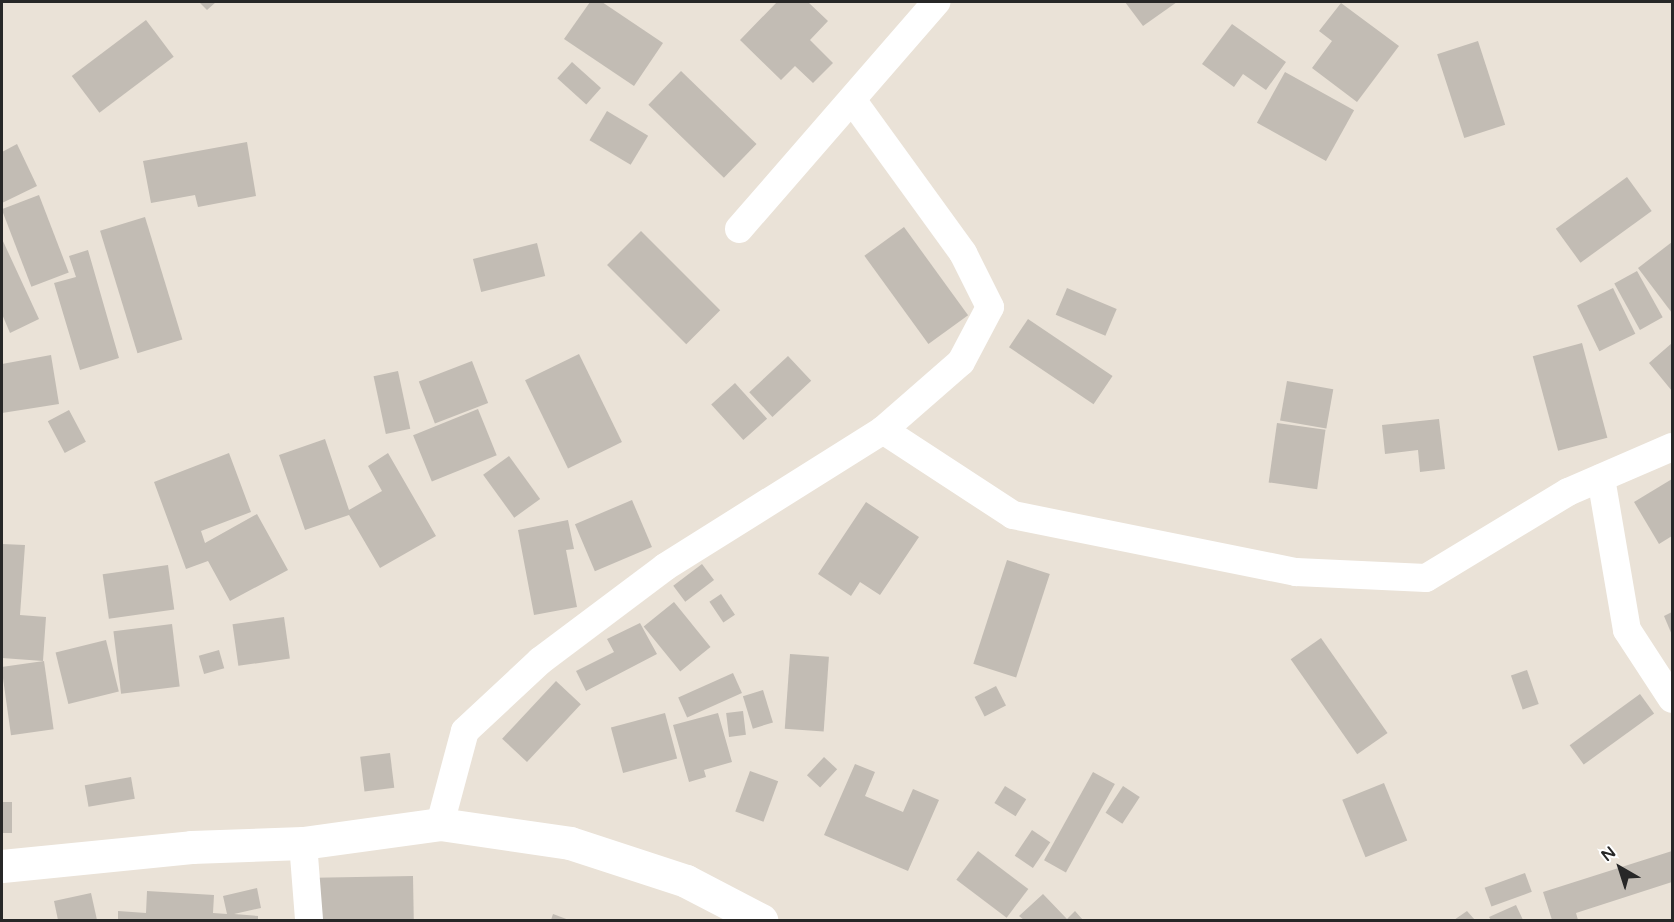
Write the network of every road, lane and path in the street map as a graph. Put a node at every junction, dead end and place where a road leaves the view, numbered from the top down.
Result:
1 (936, 2) edge
2 (853, 101) junction
3 (740, 229) dead end
4 (883, 430) junction
5 (1672, 447) edge
6 (1601, 478) junction
7 (1672, 699) edge
8 (440, 824) junction
9 (303, 843) junction
10 (2, 866) edge
11 (309, 921) edge
12 (761, 921) edge

1 - 2 street
2 - 3 street
2 - 4 street
4 - 6 street
4 - 8 street
5 - 6 street
6 - 7 street
8 - 9 street
8 - 12 street
9 - 10 street
9 - 11 street

